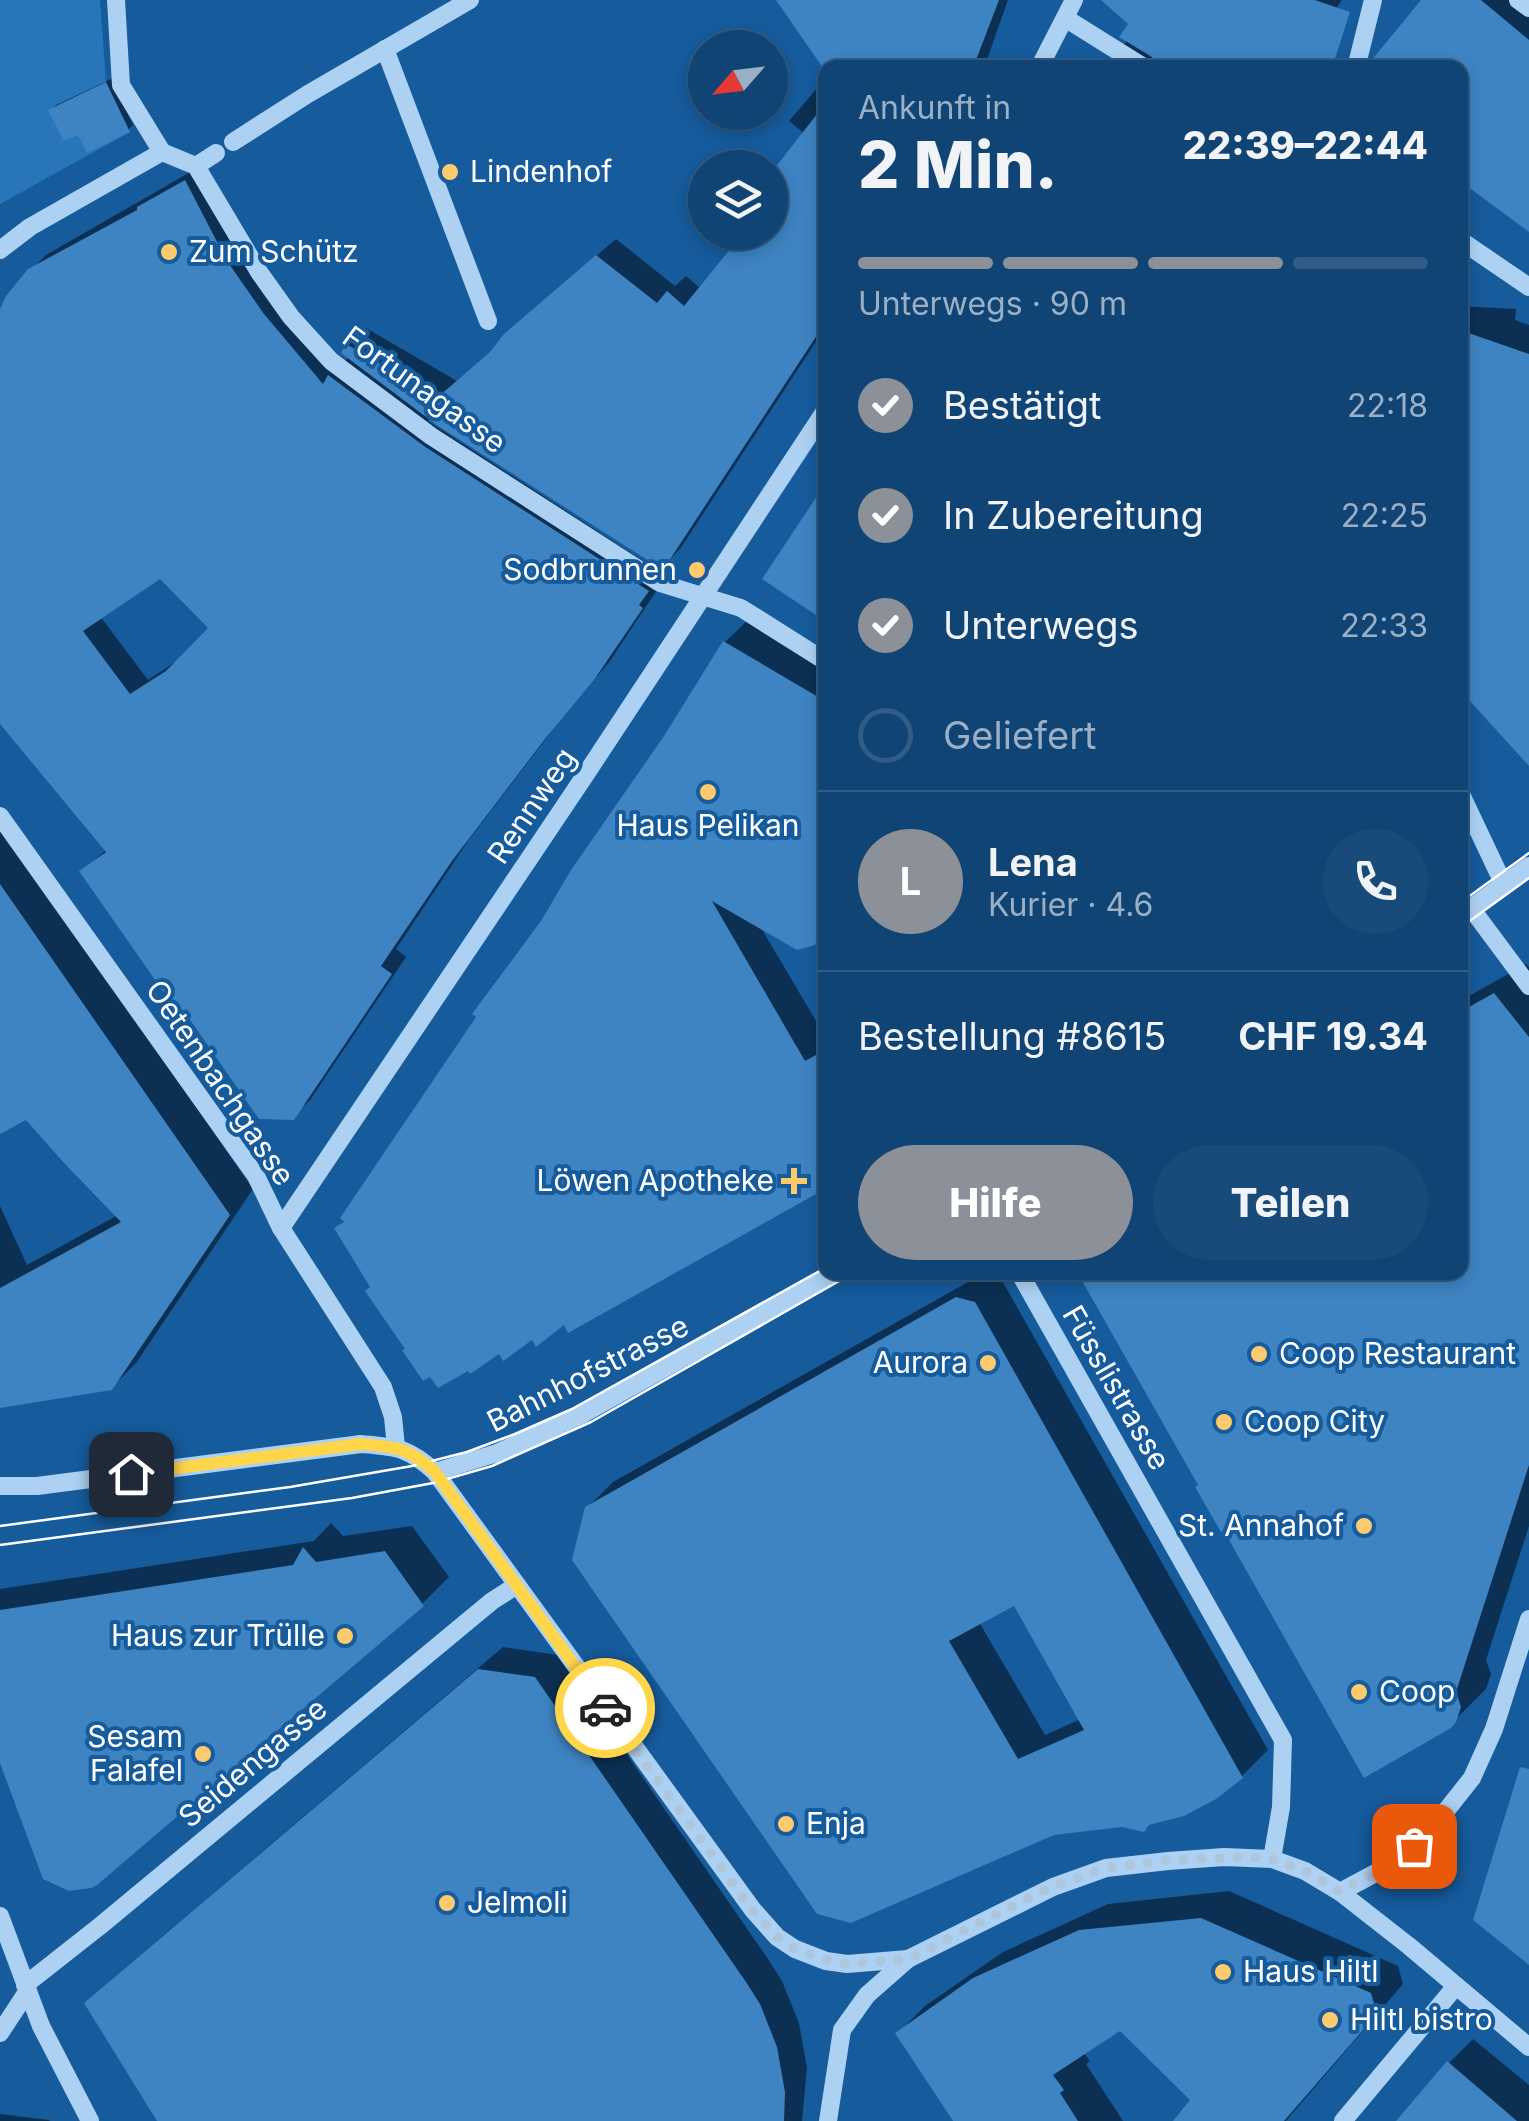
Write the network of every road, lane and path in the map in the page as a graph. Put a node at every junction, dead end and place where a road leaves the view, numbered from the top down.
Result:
1 (116, 0) edge
2 (470, 0) edge
3 (1074, 0) edge
4 (1374, 0) edge
5 (1518, 0) edge
6 (1529, 8) edge
7 (1065, 18) junction
8 (385, 49) junction
9 (1043, 60) edge
10 (1132, 60) edge
11 (1358, 60) edge
12 (233, 142) dead end
13 (162, 152) junction
14 (216, 153) dead end
15 (196, 166) junction
16 (1468, 245) edge
17 (0, 250) edge
18 (1529, 287) edge
19 (488, 321) dead end
20 (818, 423) edge
21 (704, 595) junction
22 (818, 657) edge
23 (1468, 809) edge
24 (0, 816) edge
25 (1529, 866) edge
26 (1504, 885) junction
27 (1468, 911) edge
28 (1468, 914) edge
29 (1529, 986) edge
30 (281, 1228) junction
31 (822, 1280) edge
32 (1024, 1280) edge
33 (396, 1447) junction
34 (435, 1472) junction
35 (0, 1486) edge
36 (517, 1585) junction
37 (1529, 1619) edge
38 (1272, 1859) junction
39 (1340, 1892) junction
40 (2, 1927) edge
41 (908, 1959) junction
42 (1456, 1986) junction
43 (26, 1989) junction
44 (0, 2033) edge
45 (1529, 2048) edge
46 (90, 2121) edge
47 (828, 2121) edge
48 (1343, 2121) edge

1 - 13 street
2 - 8 street
3 - 7 street
4 - 11 street
5 - 6 street
7 - 9 street
7 - 10 street
8 - 12 street
8 - 19 street
13 - 15 street
13 - 17 street
14 - 15 street
15 - 21 street, Fortunagasse
16 - 18 street
20 - 21 street, Rennweg
21 - 22 street, Fortunagasse
21 - 30 street, Rennweg
23 - 26 street
24 - 30 street, Oetenbachgasse
25 - 26 street
26 - 27 street
28 - 29 street
30 - 33 street, Oetenbachgasse
31 - 34 street, Bahnhofstrasse
32 - 38 street, Füsslistrasse
33 - 34 street
33 - 35 street
34 - 36 street
36 - 41 street
36 - 43 street, Seidengasse
37 - 39 street
38 - 39 street
38 - 41 street
39 - 42 street
40 - 43 street
41 - 47 street
42 - 45 street
42 - 48 street
43 - 44 street, Seidengasse
43 - 46 street

